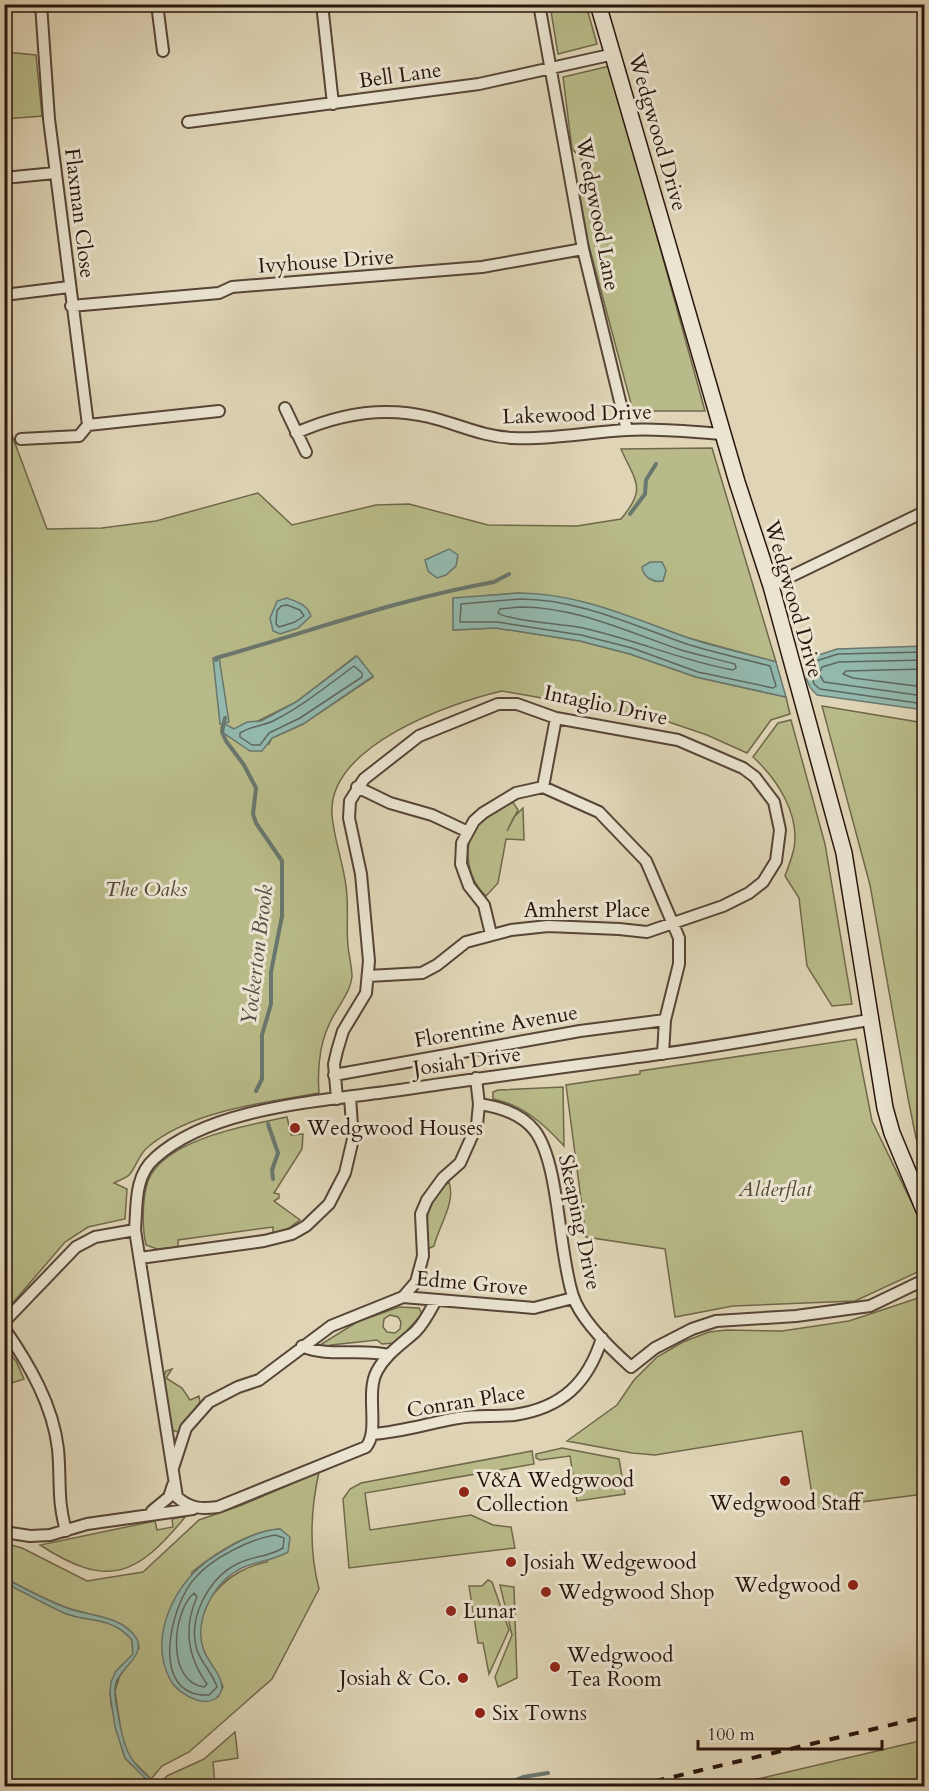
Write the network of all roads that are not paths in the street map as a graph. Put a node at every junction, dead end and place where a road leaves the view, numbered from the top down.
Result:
1 (41, 4) edge
2 (157, 4) edge
3 (322, 4) edge
4 (539, 4) edge
5 (598, 4) edge
6 (163, 51) dead end
7 (614, 54) junction
8 (551, 69) junction
9 (333, 104) junction
10 (188, 122) dead end
11 (55, 173) junction
12 (4, 178) edge
13 (583, 249) junction
14 (69, 287) junction
15 (4, 295) edge
16 (71, 306) junction
17 (285, 408) dead end
18 (219, 411) dead end
19 (88, 425) junction
20 (627, 430) junction
21 (296, 433) junction
22 (722, 434) junction
23 (21, 440) dead end
24 (306, 452) dead end
25 (924, 512) edge
26 (771, 586) junction
27 (556, 718) junction
28 (357, 787) junction
29 (543, 787) junction
30 (466, 831) junction
31 (674, 925) junction
32 (491, 934) junction
33 (368, 976) junction
34 (665, 1020) junction
35 (870, 1020) junction
36 (663, 1054) junction
37 (334, 1075) junction
38 (476, 1078) junction
39 (350, 1097) junction
40 (337, 1099) junction
41 (479, 1104) junction
42 (924, 1210) edge
43 (135, 1230) junction
44 (140, 1258) junction
45 (924, 1280) edge
46 (403, 1297) junction
47 (573, 1298) junction
48 (436, 1300) junction
49 (4, 1322) edge
50 (4, 1328) edge
51 (602, 1338) junction
52 (302, 1346) junction
53 (389, 1355) junction
54 (372, 1434) junction
55 (173, 1478) junction
56 (200, 1509) junction
57 (144, 1516) junction
58 (66, 1531) junction
59 (4, 1532) edge

1 - 11 street, Flaxman Close
2 - 6 street
3 - 9 street
4 - 8 street, Wedgwood Lane
5 - 7 street, Wedgwood Drive
7 - 8 street, Bell Lane
7 - 22 street, Wedgwood Drive
8 - 9 street, Bell Lane
8 - 13 street, Wedgwood Lane
9 - 10 street, Bell Lane
11 - 12 street
11 - 14 street, Flaxman Close
13 - 16 street, Ivyhouse Drive
13 - 20 street, Wedgwood Lane
14 - 15 street
14 - 16 street, Flaxman Close
16 - 19 street, Flaxman Close
17 - 21 street
18 - 19 street
19 - 23 street
20 - 21 street, Lakewood Drive
20 - 22 street, Lakewood Drive
21 - 24 street
22 - 26 street, Wedgwood Drive
25 - 26 street
26 - 35 street, Wedgwood Drive
27 - 28 street, Intaglio Drive
27 - 29 street
27 - 31 street, Intaglio Drive
28 - 30 street
28 - 33 street
29 - 30 street
29 - 31 street
30 - 32 street
31 - 32 street, Amherst Place
31 - 34 street
32 - 33 street, Amherst Place
33 - 37 street
34 - 36 street
34 - 37 street, Florentine Avenue
35 - 36 street, Josiah Drive
35 - 42 street, Wedgwood Drive
36 - 38 street, Josiah Drive
37 - 40 street
38 - 39 street, Josiah Drive
38 - 41 street
39 - 40 street, Josiah Drive
39 - 44 street
40 - 43 street, Josiah Drive
41 - 46 street
41 - 47 street, Skeaping Drive
43 - 44 street, Josiah Drive
43 - 49 street
44 - 55 street, Josiah Drive
45 - 51 street, Skeaping Drive
46 - 48 street, Edme Grove
46 - 52 street
47 - 48 street, Edme Grove
47 - 51 street, Skeaping Drive
48 - 53 street
50 - 58 street
51 - 54 street, Conran Place
52 - 53 street
52 - 55 street
53 - 54 street
54 - 56 street
55 - 56 street
55 - 57 street
56 - 57 street
57 - 58 street
58 - 59 street

